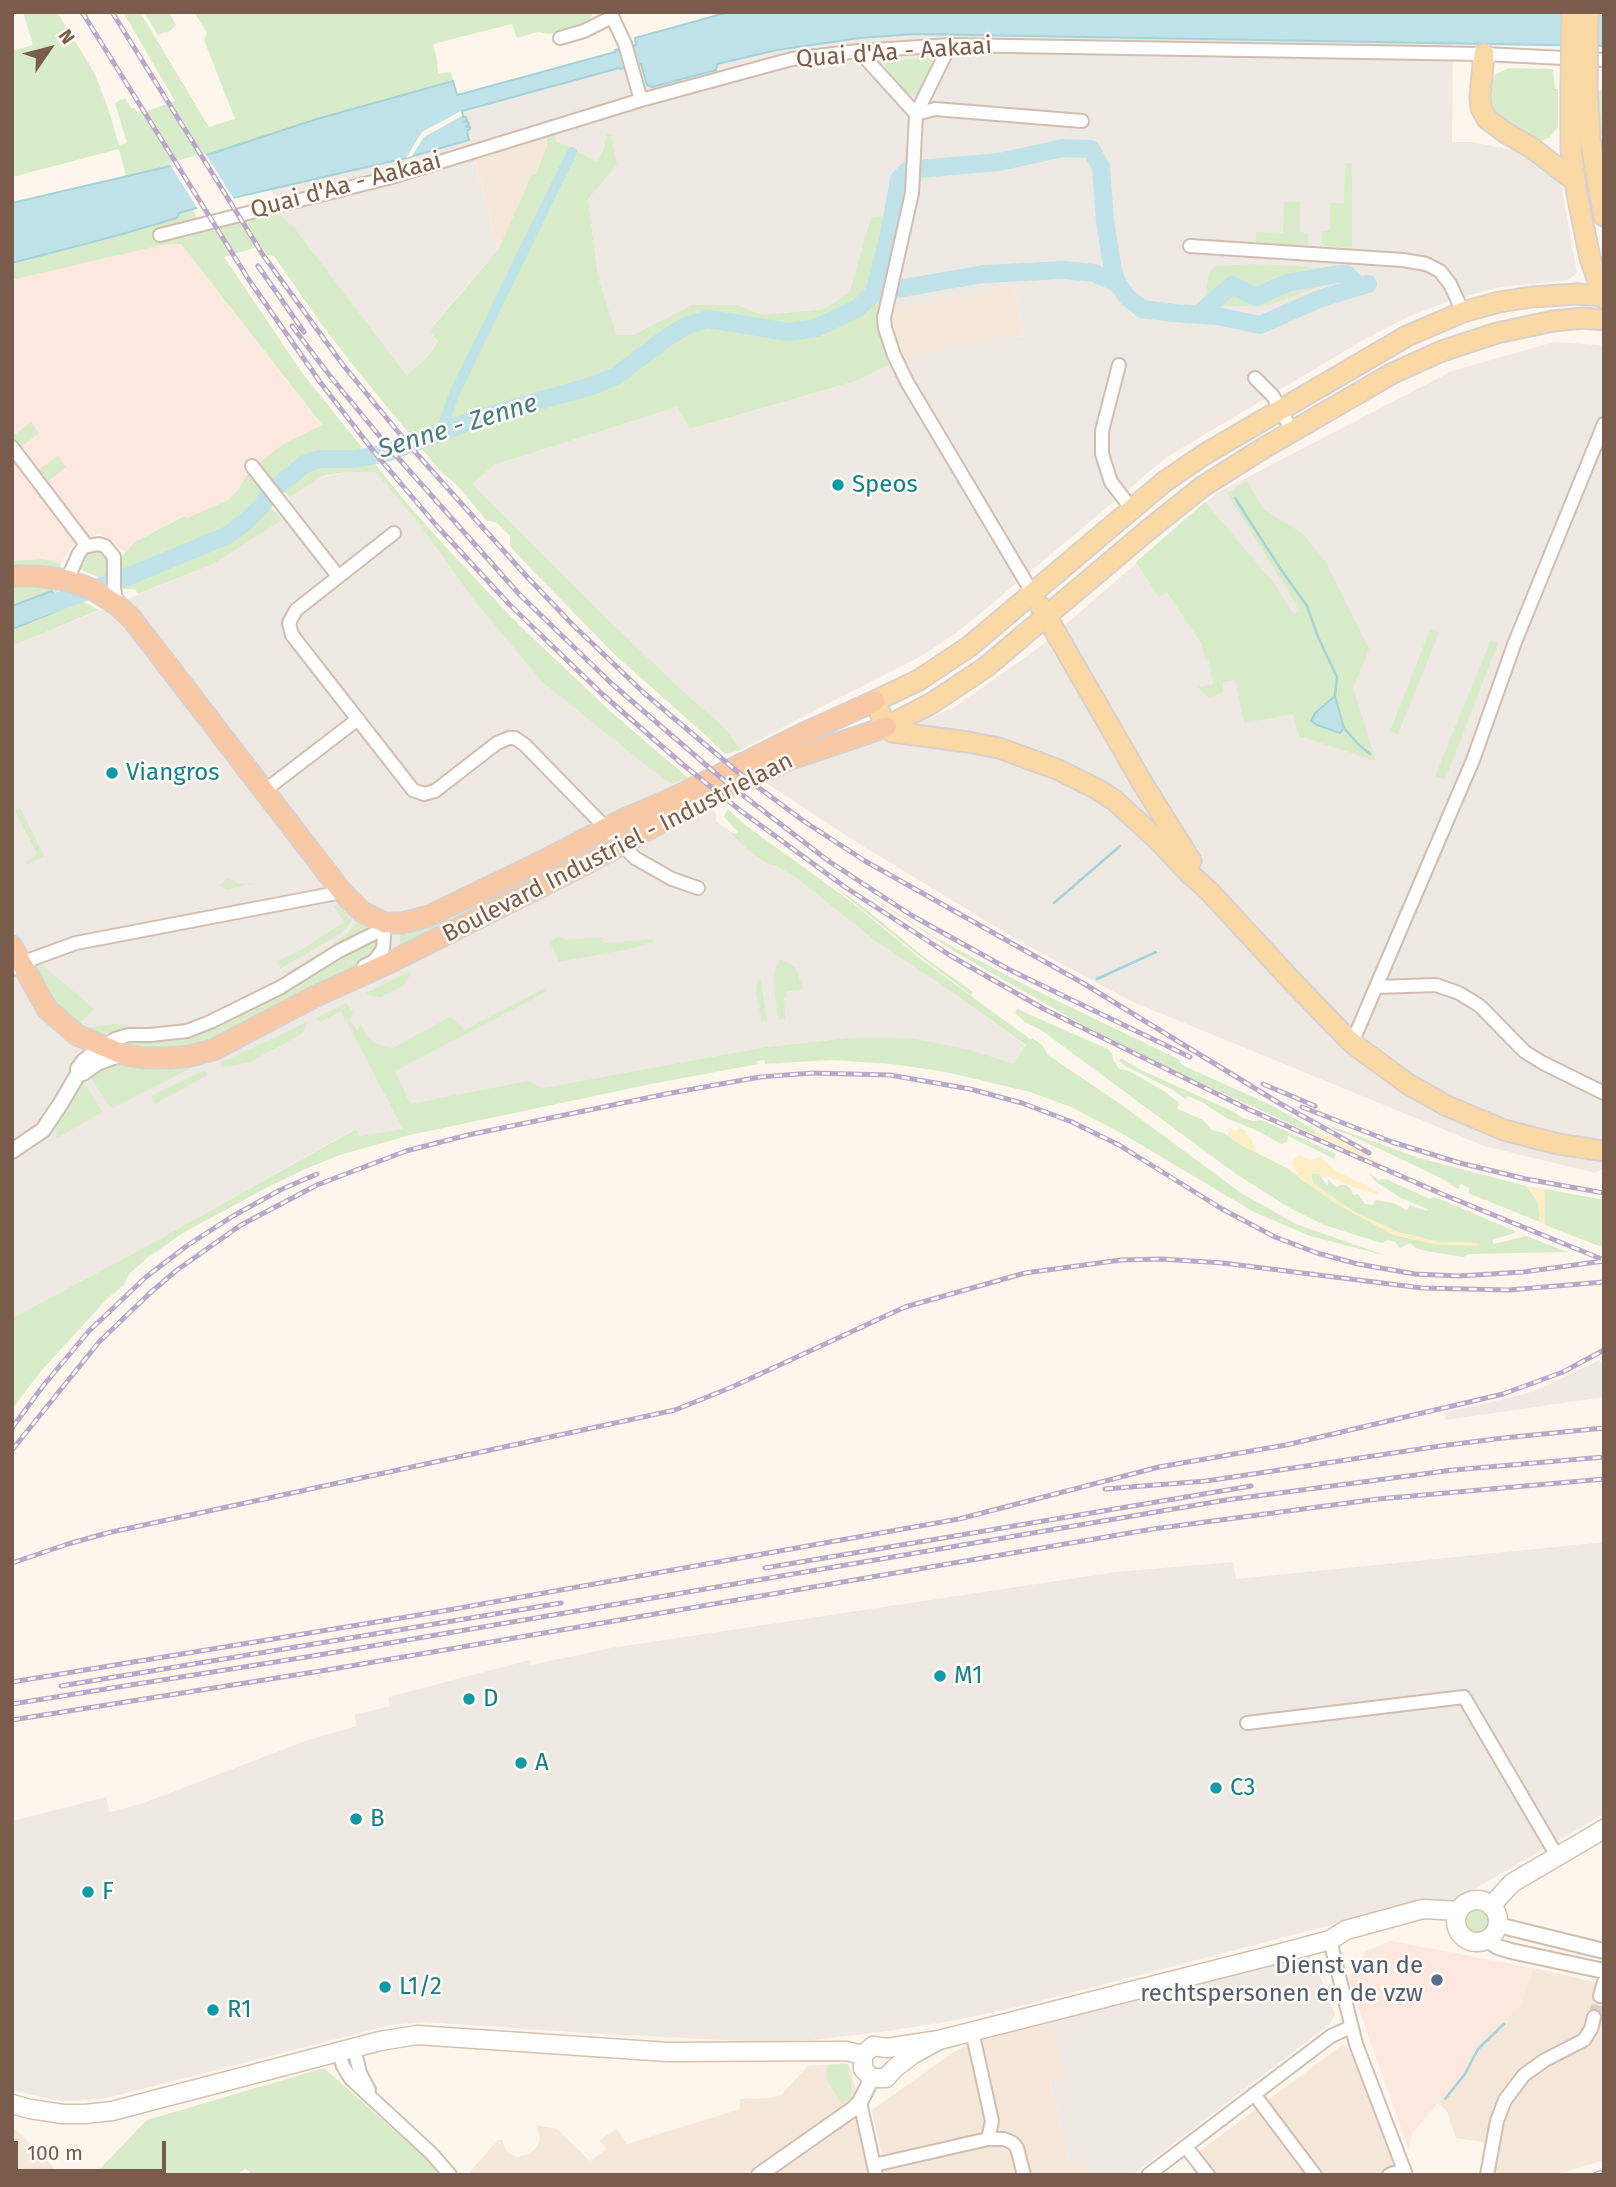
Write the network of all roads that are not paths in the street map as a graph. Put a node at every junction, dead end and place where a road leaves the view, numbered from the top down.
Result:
1 (1572, 12) edge
2 (1588, 12) edge
3 (611, 15) edge
4 (560, 38) dead end
5 (950, 45) junction
6 (859, 51) junction
7 (1484, 54) junction
8 (1604, 60) edge
9 (1579, 87) junction
10 (640, 95) junction
11 (916, 114) junction
12 (1570, 116) junction
13 (1082, 121) dead end
14 (1597, 142) edge
15 (1532, 148) junction
16 (1604, 173) edge
17 (1575, 181) junction
18 (1601, 195) junction
19 (1604, 216) edge
20 (160, 235) dead end
21 (1190, 246) dead end
22 (1603, 296) edge
23 (1463, 312) junction
24 (1604, 320) edge
25 (1119, 365) dead end
26 (1255, 378) dead end
27 (1281, 410) junction
28 (1604, 424) edge
29 (1293, 431) junction
30 (12, 447) edge
31 (254, 468) dead end
32 (1132, 509) junction
33 (394, 533) dead end
34 (86, 545) junction
35 (12, 576) edge
36 (338, 576) junction
37 (67, 580) junction
38 (1033, 594) junction
39 (117, 605) junction
40 (1046, 618) junction
41 (875, 701) junction
42 (358, 719) junction
43 (886, 727) junction
44 (1143, 784) junction
45 (264, 791) junction
46 (1114, 800) junction
47 (1157, 826) junction
48 (606, 828) junction
49 (622, 844) junction
50 (698, 888) dead end
51 (342, 892) junction
52 (384, 923) junction
53 (15, 959) edge
54 (1376, 987) junction
55 (314, 997) junction
56 (77, 1035) junction
57 (1352, 1042) junction
58 (102, 1047) junction
59 (122, 1054) junction
60 (81, 1068) junction
61 (1604, 1093) edge
62 (12, 1151) edge
63 (1604, 1151) edge
64 (1247, 1723) dead end
65 (1604, 1829) edge
66 (1557, 1856) junction
67 (1491, 1906) junction
68 (1458, 1917) junction
69 (1498, 1925) junction
70 (1330, 1940) junction
71 (1487, 1940) junction
72 (1604, 1951) edge
73 (1604, 1971) edge
74 (1604, 1982) edge
75 (1600, 1997) dead end
76 (1594, 2017) tunnel mouth
77 (1351, 2027) junction
78 (972, 2031) junction
79 (939, 2040) junction
80 (887, 2048) junction
81 (346, 2050) junction
82 (863, 2055) junction
83 (895, 2068) junction
84 (872, 2078) junction
85 (1254, 2094) junction
86 (860, 2102) junction
87 (12, 2105) edge
88 (988, 2139) junction
89 (1186, 2147) junction
90 (875, 2170) edge
91 (1405, 2172) edge
92 (450, 2175) edge
93 (759, 2175) edge
94 (1024, 2175) edge
95 (1148, 2175) edge
96 (1208, 2175) edge
97 (1315, 2175) edge
98 (1390, 2175) edge
99 (1487, 2175) edge

1 - 9 main road, bridge
2 - 9 main road, bridge
3 - 4 street
3 - 10 street
5 - 6 street, Quai d'Aa - Aakaai
5 - 7 street, Quai d'Aa - Aakaai
5 - 11 street
6 - 10 street, Quai d'Aa - Aakaai
6 - 11 street
7 - 8 street, Quai d'Aa - Aakaai
7 - 15 main road
9 - 12 main road
9 - 14 main road
10 - 20 street, Quai d'Aa - Aakaai
11 - 13 street
11 - 38 street
12 - 15 main road
12 - 17 main road
14 - 18 main road
15 - 17 main road
16 - 18 main road
17 - 22 main road
18 - 19 main road
21 - 23 street
22 - 23 main road, Boulevard Industriel - Industrielaan
23 - 27 main road, Boulevard Industriel - Industrielaan
24 - 29 main road, Boulevard Industriel - Industrielaan
25 - 32 street
26 - 27 street
27 - 29 street
27 - 32 main road, Boulevard Industriel - Industrielaan
28 - 54 street
29 - 40 main road, Boulevard Industriel - Industrielaan
30 - 34 street
31 - 36 street
32 - 38 main road, Boulevard Industriel - Industrielaan
33 - 36 street
34 - 37 street
34 - 39 street
35 - 37 highway
36 - 42 street
37 - 39 highway
38 - 40 main road
38 - 41 main road, Boulevard Industriel - Industrielaan
39 - 45 highway
40 - 43 main road, Boulevard Industriel - Industrielaan
40 - 44 main road
41 - 43 main road
41 - 48 highway, Boulevard Industriel - Industrielaan
42 - 45 street
42 - 48 street
43 - 46 main road
43 - 49 highway, Boulevard Industriel - Industrielaan
44 - 46 main road
44 - 47 main road
45 - 51 highway
46 - 47 main road
47 - 57 main road
48 - 49 street
48 - 52 highway, Boulevard Industriel - Industrielaan
49 - 50 street
49 - 55 highway, Boulevard Industriel - Industrielaan
51 - 52 highway
51 - 53 street
52 - 55 street, Boulevard Industriel - Industrielaan
52 - 58 street, Boulevard Industriel - Industrielaan
53 - 56 highway
54 - 57 street
54 - 61 street
55 - 59 highway, Boulevard Industriel - Industrielaan
56 - 58 highway
56 - 60 street
57 - 63 main road
58 - 59 highway, Boulevard Industriel - Industrielaan
58 - 60 street, Boulevard Industriel - Industrielaan
59 - 60 street
60 - 62 street, Boulevard Industriel - Industrielaan
64 - 66 street
65 - 66 main road
66 - 67 main road
67 - 68 main road
67 - 69 main road
68 - 70 main road
68 - 71 main road
69 - 71 main road
69 - 72 street
70 - 77 street
70 - 78 main road
71 - 73 street
74 - 75 street
76 - 99 street
77 - 85 street
77 - 91 street
78 - 79 main road
78 - 88 street
79 - 80 main road
79 - 83 main road
80 - 82 main road
80 - 83 main road
81 - 82 main road
81 - 87 main road
81 - 92 street
82 - 84 main road
83 - 84 main road
84 - 86 street
85 - 89 street
85 - 97 street
86 - 90 street
86 - 93 street
88 - 90 street
88 - 94 street
89 - 95 street
89 - 96 street
91 - 98 street

